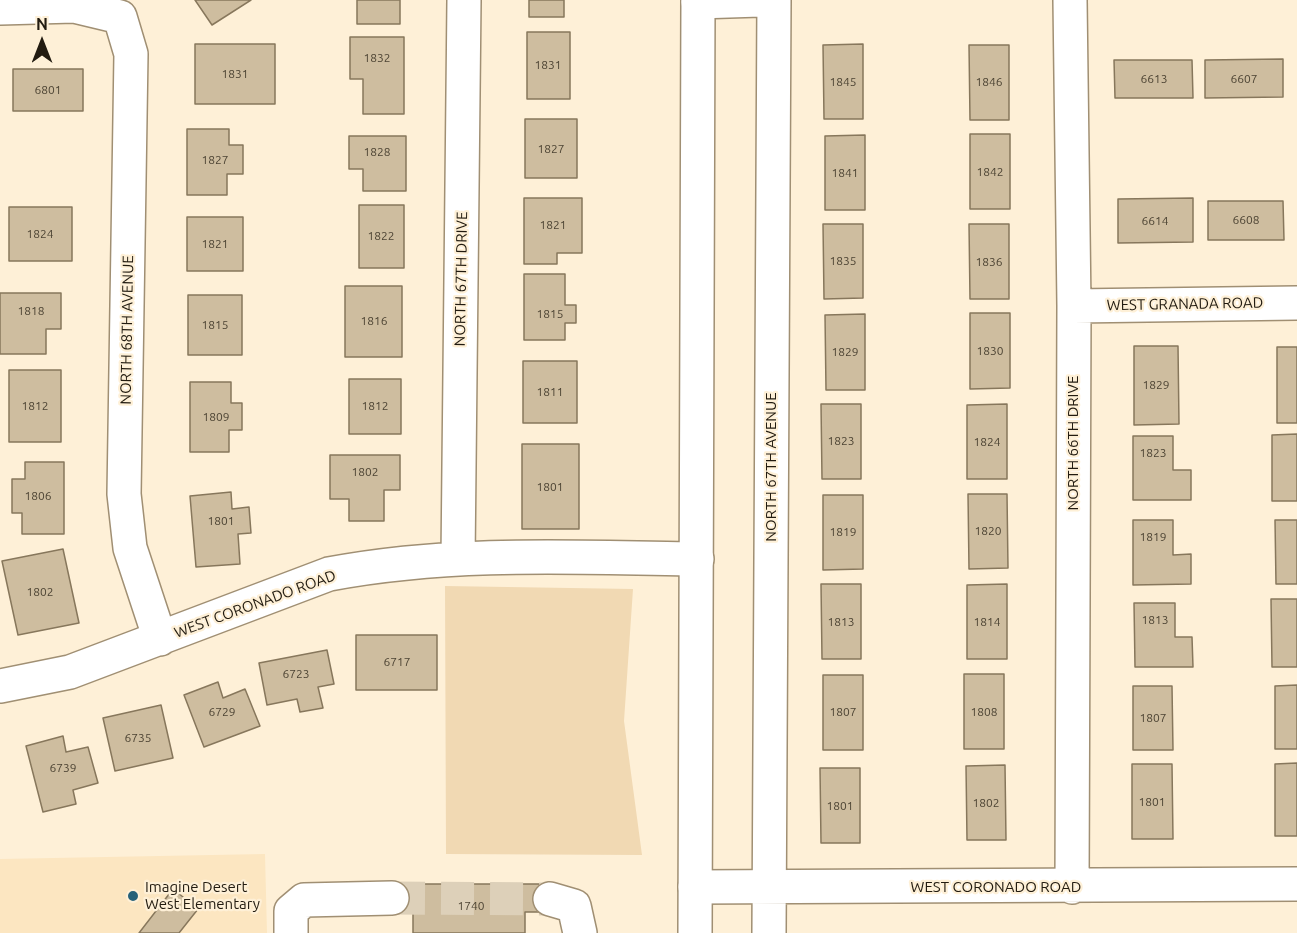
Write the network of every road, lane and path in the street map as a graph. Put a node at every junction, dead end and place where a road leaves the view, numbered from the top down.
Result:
1 (464, 0) edge
2 (760, 0) edge
3 (774, 0) edge
4 (1070, 0) edge
5 (698, 1) edge
6 (0, 8) edge
7 (1297, 303) edge
8 (1074, 306) junction
9 (458, 558) junction
10 (697, 558) junction
11 (160, 639) junction
12 (0, 686) edge
13 (1297, 884) edge
14 (696, 887) junction
15 (769, 887) junction
16 (1072, 887) junction
17 (392, 898) tunnel mouth
18 (550, 899) tunnel mouth
19 (291, 933) edge
20 (580, 933) edge
21 (695, 933) edge
22 (769, 933) edge

1 - 9 street, NORTH 67TH DRIVE
2 - 5 street
3 - 15 street, NORTH 67TH AVENUE
4 - 8 street, NORTH 66TH DRIVE
5 - 10 street
6 - 11 street, NORTH 68TH AVENUE
7 - 8 street, WEST GRANADA ROAD
8 - 16 street, NORTH 66TH DRIVE
9 - 10 street, WEST CORONADO ROAD
9 - 11 street, WEST CORONADO ROAD
10 - 14 street
11 - 12 street, WEST CORONADO ROAD
13 - 16 street, WEST CORONADO ROAD
14 - 15 street, WEST CORONADO ROAD
14 - 21 street
15 - 16 street, WEST CORONADO ROAD
15 - 22 street, NORTH 67TH AVENUE
17 - 19 street
18 - 20 street

